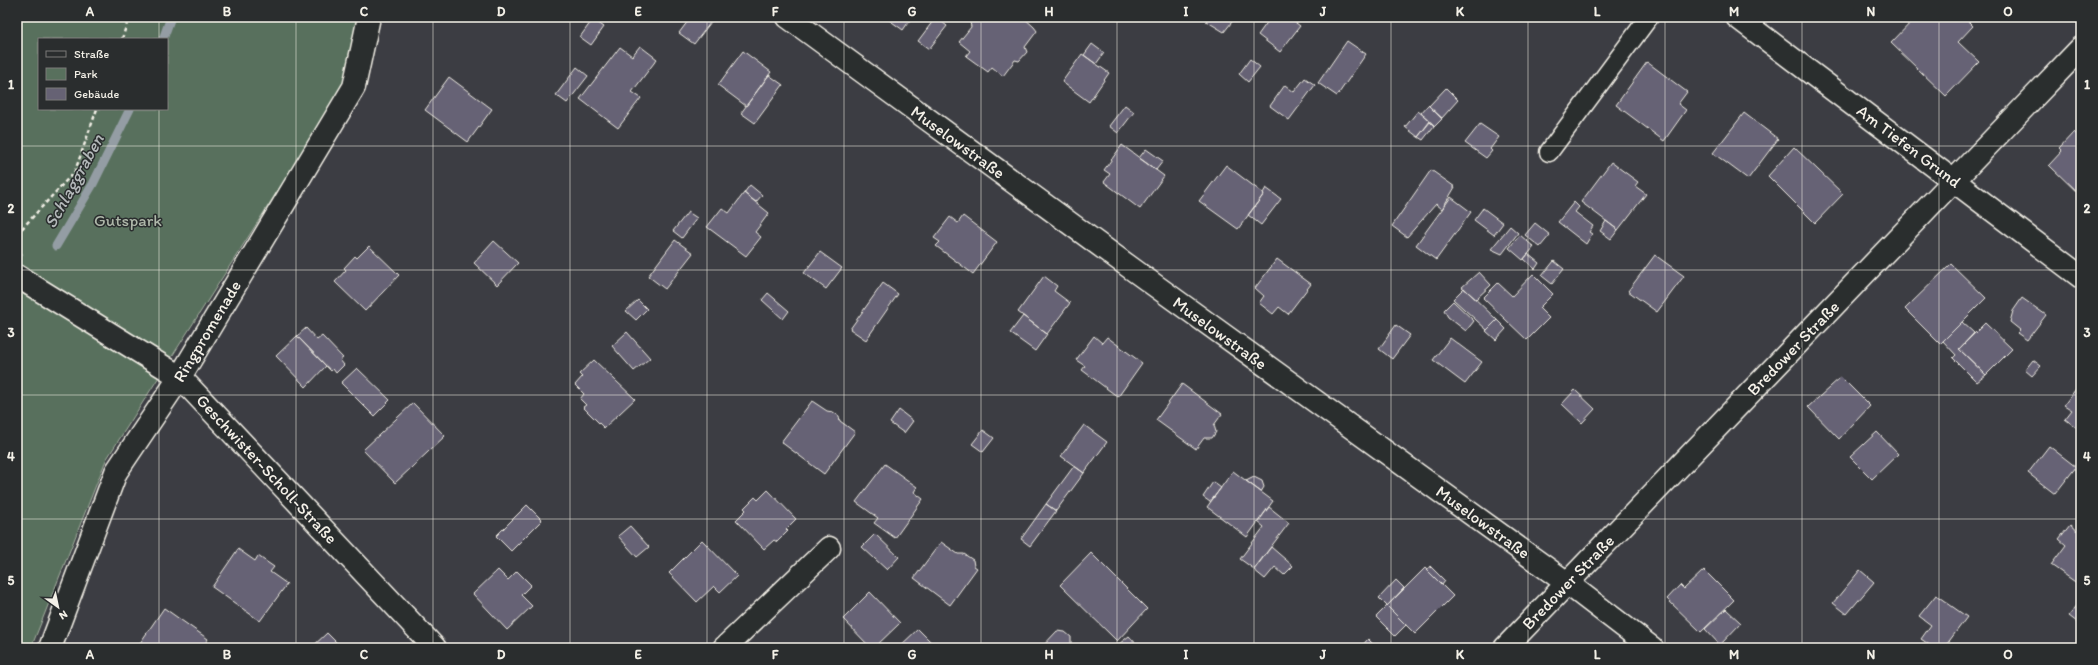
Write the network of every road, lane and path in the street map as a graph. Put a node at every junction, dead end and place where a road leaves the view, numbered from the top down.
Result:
1 (130, 17) edge
2 (369, 17) edge
3 (788, 17) edge
4 (1649, 17) edge
5 (1737, 17) edge
6 (122, 38) edge
7 (2081, 48) edge
8 (97, 110) edge
9 (1549, 152) dead end
10 (1955, 181) junction
11 (17, 234) edge
12 (17, 276) edge
13 (2081, 277) edge
14 (180, 377) junction
15 (829, 548) dead end
16 (1567, 583) junction
17 (50, 648) edge
18 (435, 648) edge
19 (724, 648) edge
20 (1505, 648) edge
21 (1652, 648) edge

1 - 6 path
2 - 14 street, Ringpromenade
3 - 16 street, Muselowstraße
4 - 9 lane
5 - 10 street, Am Tiefen Grund
7 - 10 street, Bredower Straße
8 - 11 path
10 - 13 street, Am Tiefen Grund
10 - 16 street, Bredower Straße
12 - 14 street, Geschwister-Scholl-Straße
14 - 17 street, Ringpromenade
14 - 18 street, Geschwister-Scholl-Straße
15 - 19 street
16 - 20 street, Bredower Straße
16 - 21 street, Muselowstraße

